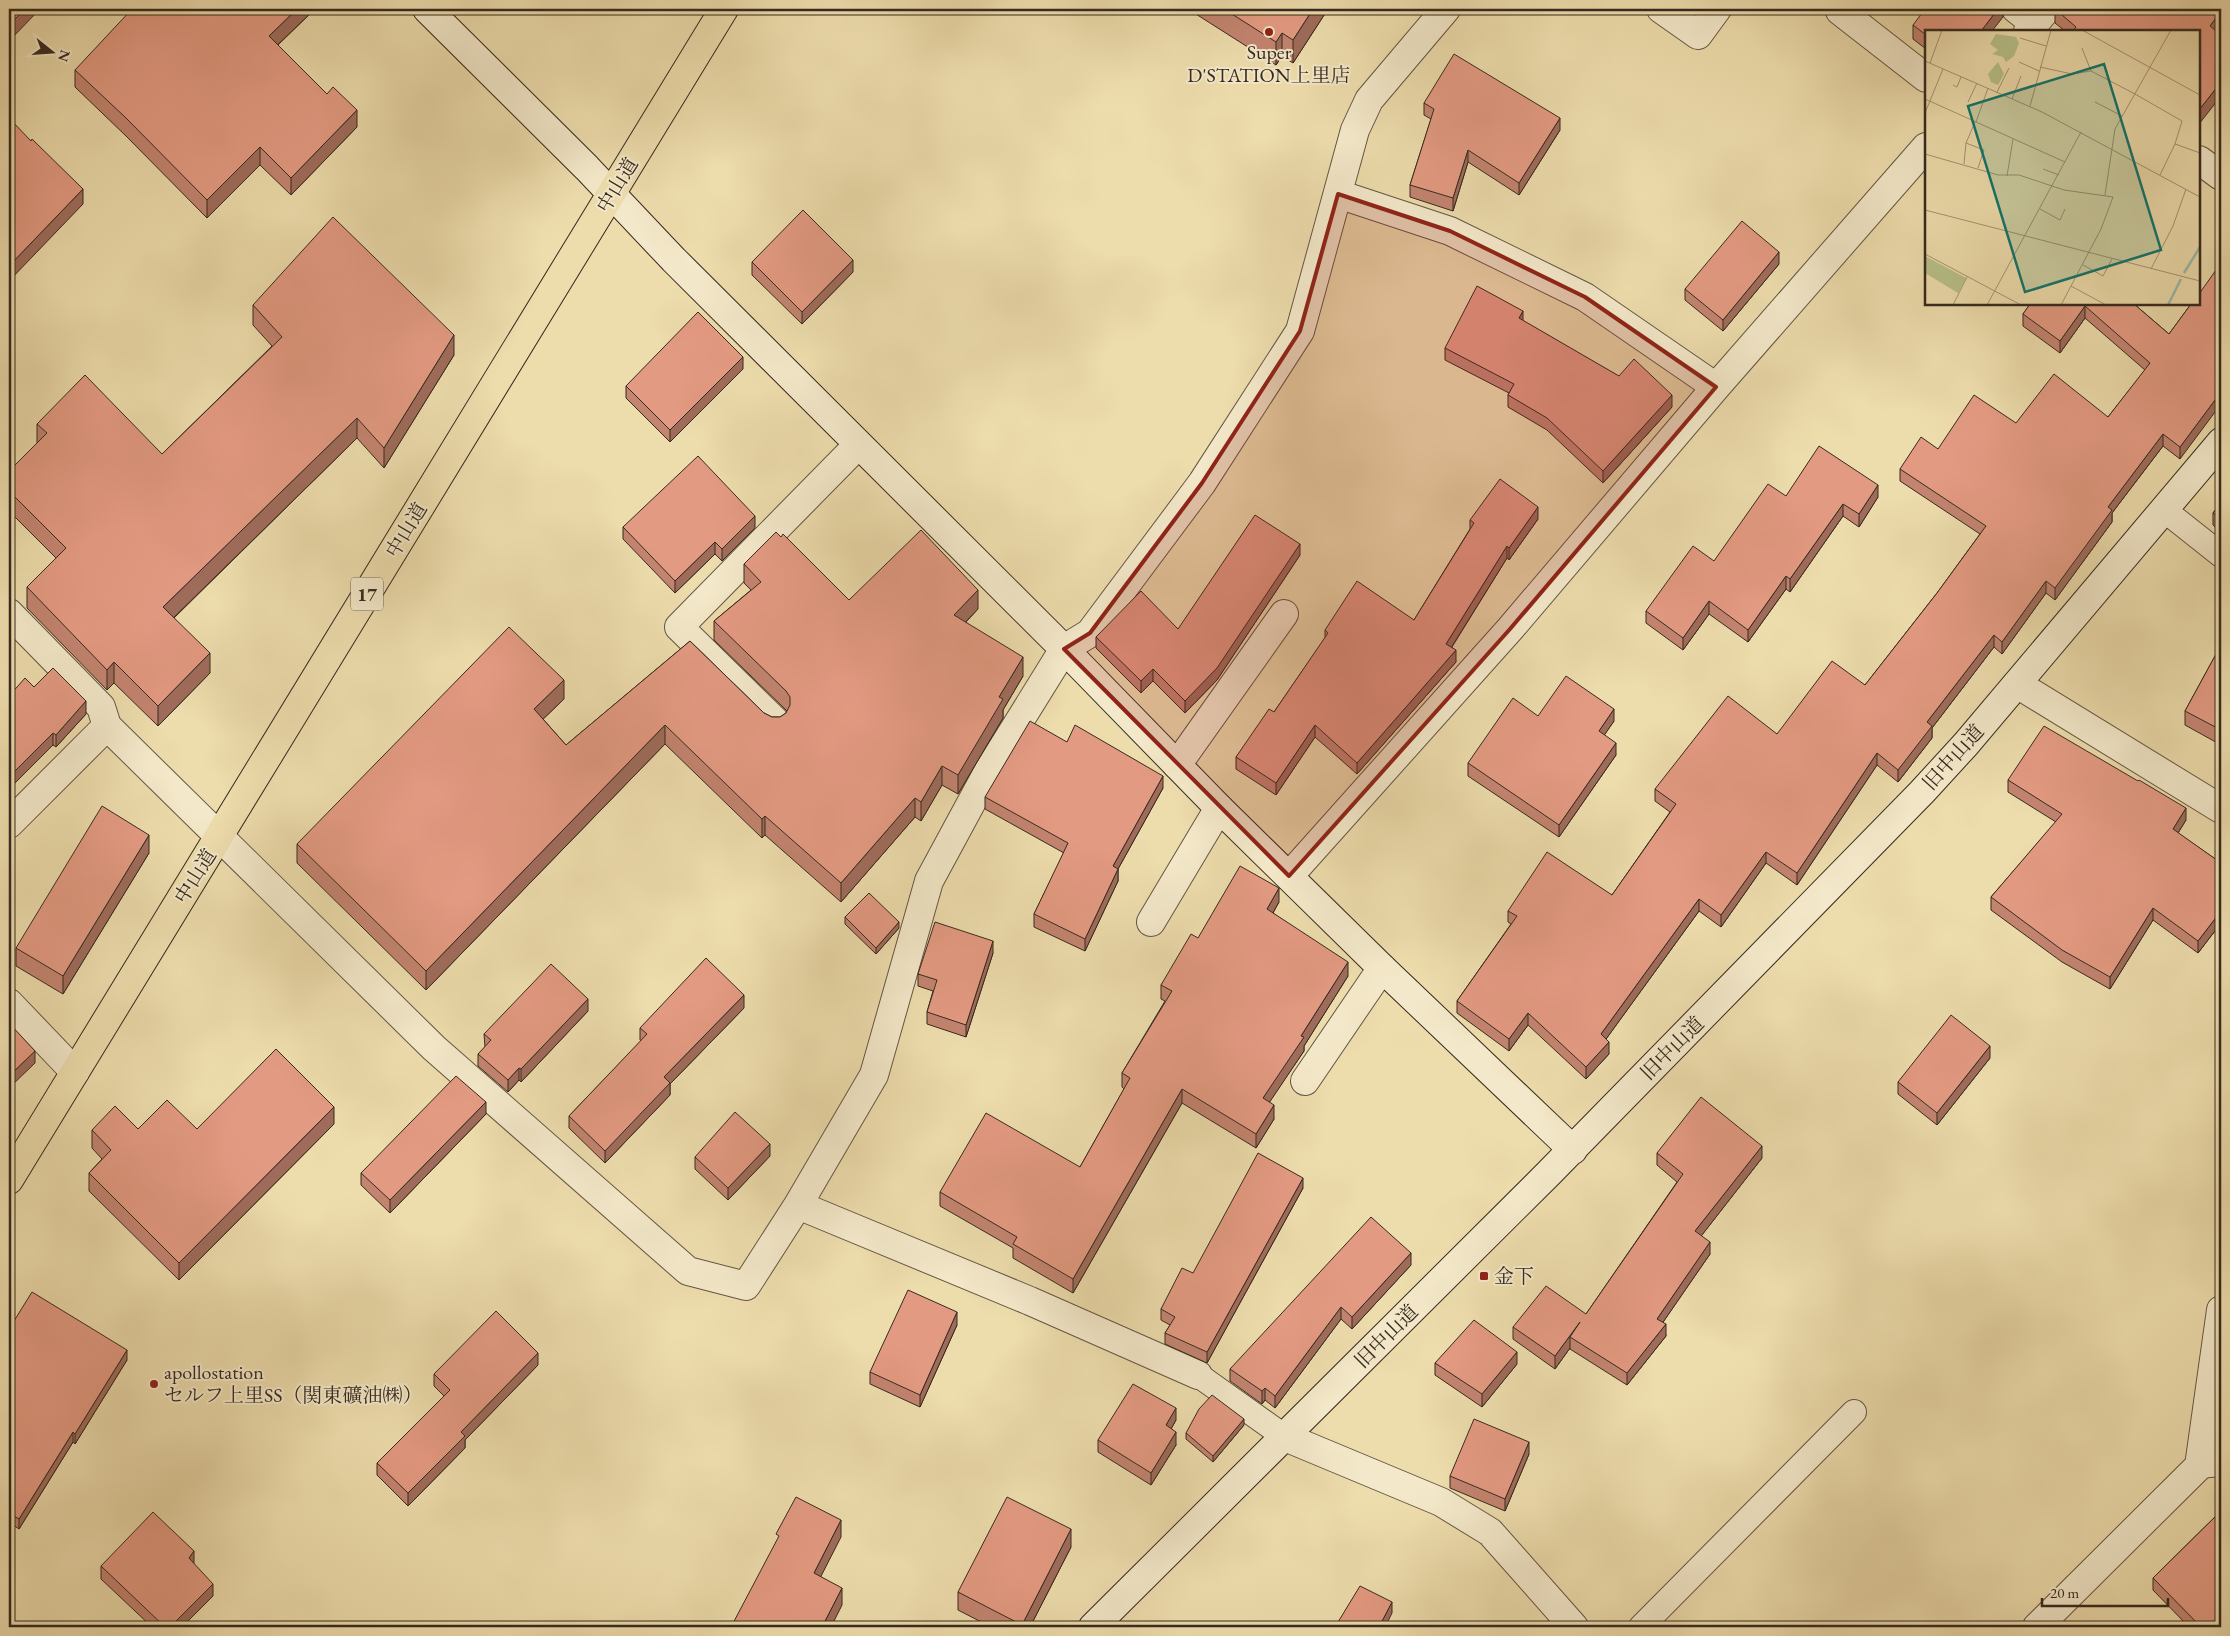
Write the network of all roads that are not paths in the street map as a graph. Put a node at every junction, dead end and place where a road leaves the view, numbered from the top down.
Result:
1 (427, 9) edge
2 (724, 9) edge
3 (1446, 9) edge
4 (1661, 9) edge
5 (1717, 9) edge
6 (1840, 12) dead end
7 (1925, 77) edge
8 (1925, 148) edge
9 (2200, 161) edge
10 (2221, 176) edge
11 (611, 194) junction
12 (1338, 194) junction
13 (1716, 387) junction
14 (2221, 442) edge
15 (858, 445) junction
16 (2163, 509) junction
17 (2221, 555) edge
18 (9, 613) edge
19 (1284, 614) dead end
20 (1064, 649) junction
21 (2017, 684) junction
22 (775, 721) edge
23 (107, 726) junction
24 (1177, 765) junction
25 (1219, 808) junction
26 (2221, 808) edge
27 (9, 824) edge
28 (219, 837) junction
29 (1289, 876) junction
30 (1151, 922) dead end
31 (1382, 968) junction
32 (9, 1003) edge
33 (75, 1072) junction
34 (1305, 1082) dead end
35 (1573, 1150) junction
36 (9, 1180) edge
37 (798, 1205) junction
38 (2221, 1310) edge
39 (1198, 1375) joint
40 (1854, 1412) dead end
41 (1285, 1437) junction
42 (2210, 1465) edge
43 (1093, 1627) edge
44 (1574, 1627) edge
45 (1640, 1627) edge
46 (2037, 1627) edge

1 - 11 street
2 - 11 highway, 中山道 / 17
3 - 12 street
4 - 5 street
6 - 7 street
8 - 13 street
9 - 10 street
11 - 15 street
11 - 28 highway, 中山道 / 17
12 - 13 street
12 - 20 street
13 - 29 street
14 - 16 street, 旧中山道
15 - 20 street
15 - 22 street
16 - 17 lane
16 - 21 street, 旧中山道
18 - 23 street
19 - 24 street
20 - 24 street
20 - 37 street
21 - 26 street
21 - 35 street, 旧中山道
23 - 27 street
23 - 28 street
24 - 25 street
25 - 29 street
25 - 30 street
28 - 33 highway, 中山道 / 17
28 - 37 street
29 - 31 street
31 - 34 street
31 - 35 street
32 - 33 street
33 - 36 highway, 中山道 / 17
35 - 41 street, 旧中山道
37 - 39 street
38 - 42 street
39 - 41 lane
40 - 45 lane
41 - 43 street, 旧中山道
41 - 44 street
42 - 46 street

